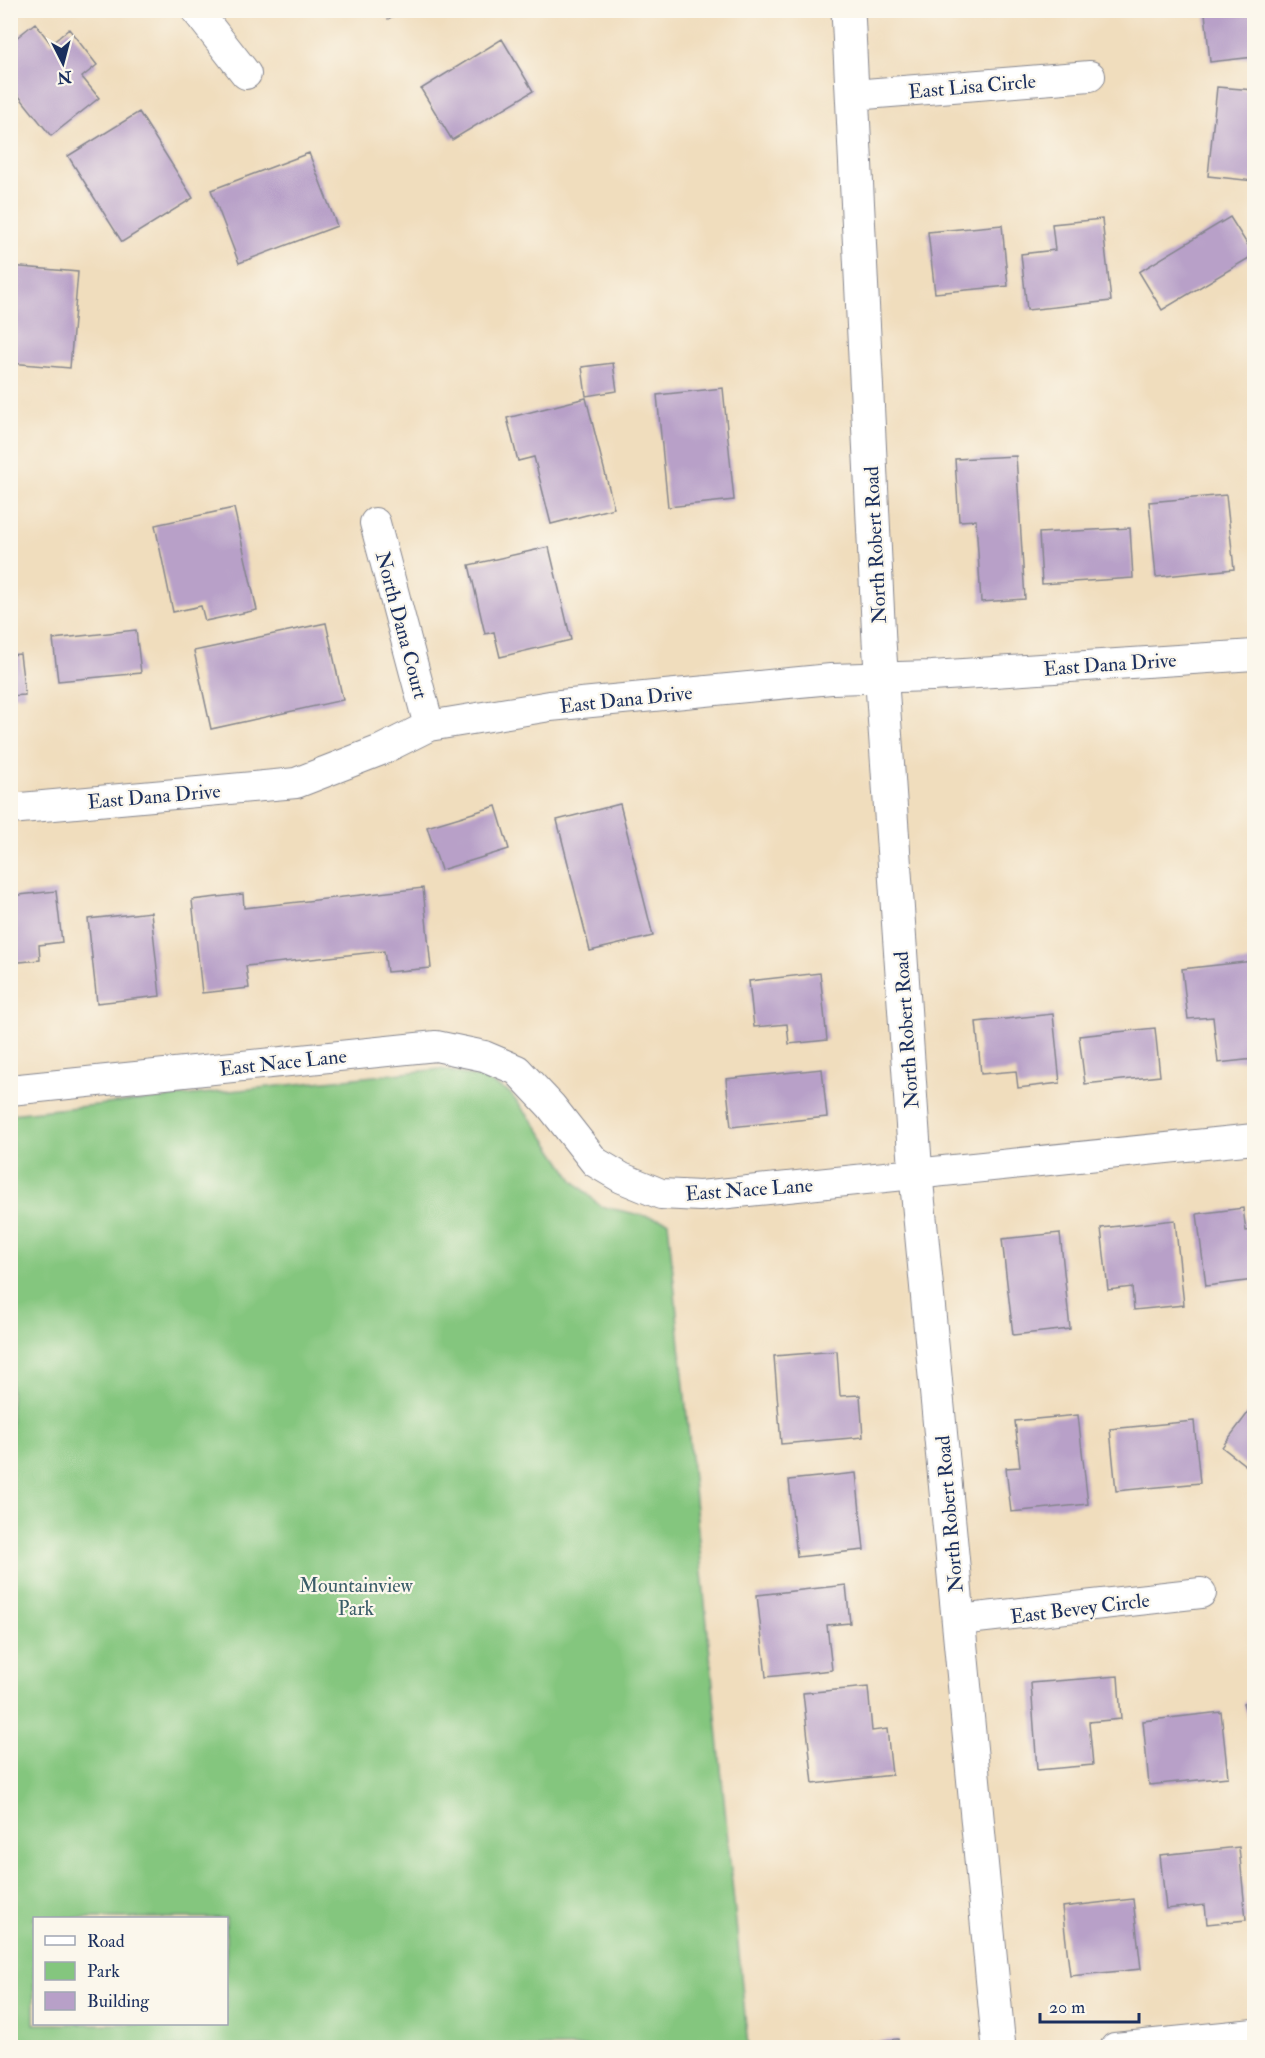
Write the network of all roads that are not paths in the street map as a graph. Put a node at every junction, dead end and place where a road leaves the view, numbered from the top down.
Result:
1 (196, 10) edge
2 (848, 10) edge
3 (246, 74) dead end
4 (1090, 76) dead end
5 (853, 95) junction
6 (375, 524) dead end
7 (1254, 655) edge
8 (882, 677) junction
9 (429, 726) junction
10 (10, 809) edge
11 (10, 1090) edge
12 (1254, 1139) edge
13 (916, 1176) junction
14 (1201, 1593) dead end
15 (959, 1620) junction
16 (1254, 2034) edge
17 (999, 2048) edge
18 (1115, 2048) edge

1 - 3 street
2 - 5 main road, North Robert Road
4 - 5 street, East Lisa Circle
5 - 8 main road, North Robert Road
6 - 9 street, North Dana Court
7 - 8 street, East Dana Drive
8 - 9 street, East Dana Drive
8 - 13 main road, North Robert Road
9 - 10 street, East Dana Drive
11 - 13 street, East Nace Lane
12 - 13 street, East Nace Lane
13 - 15 main road, North Robert Road
14 - 15 street, East Bevey Circle
15 - 17 main road, North Robert Road
16 - 18 street

